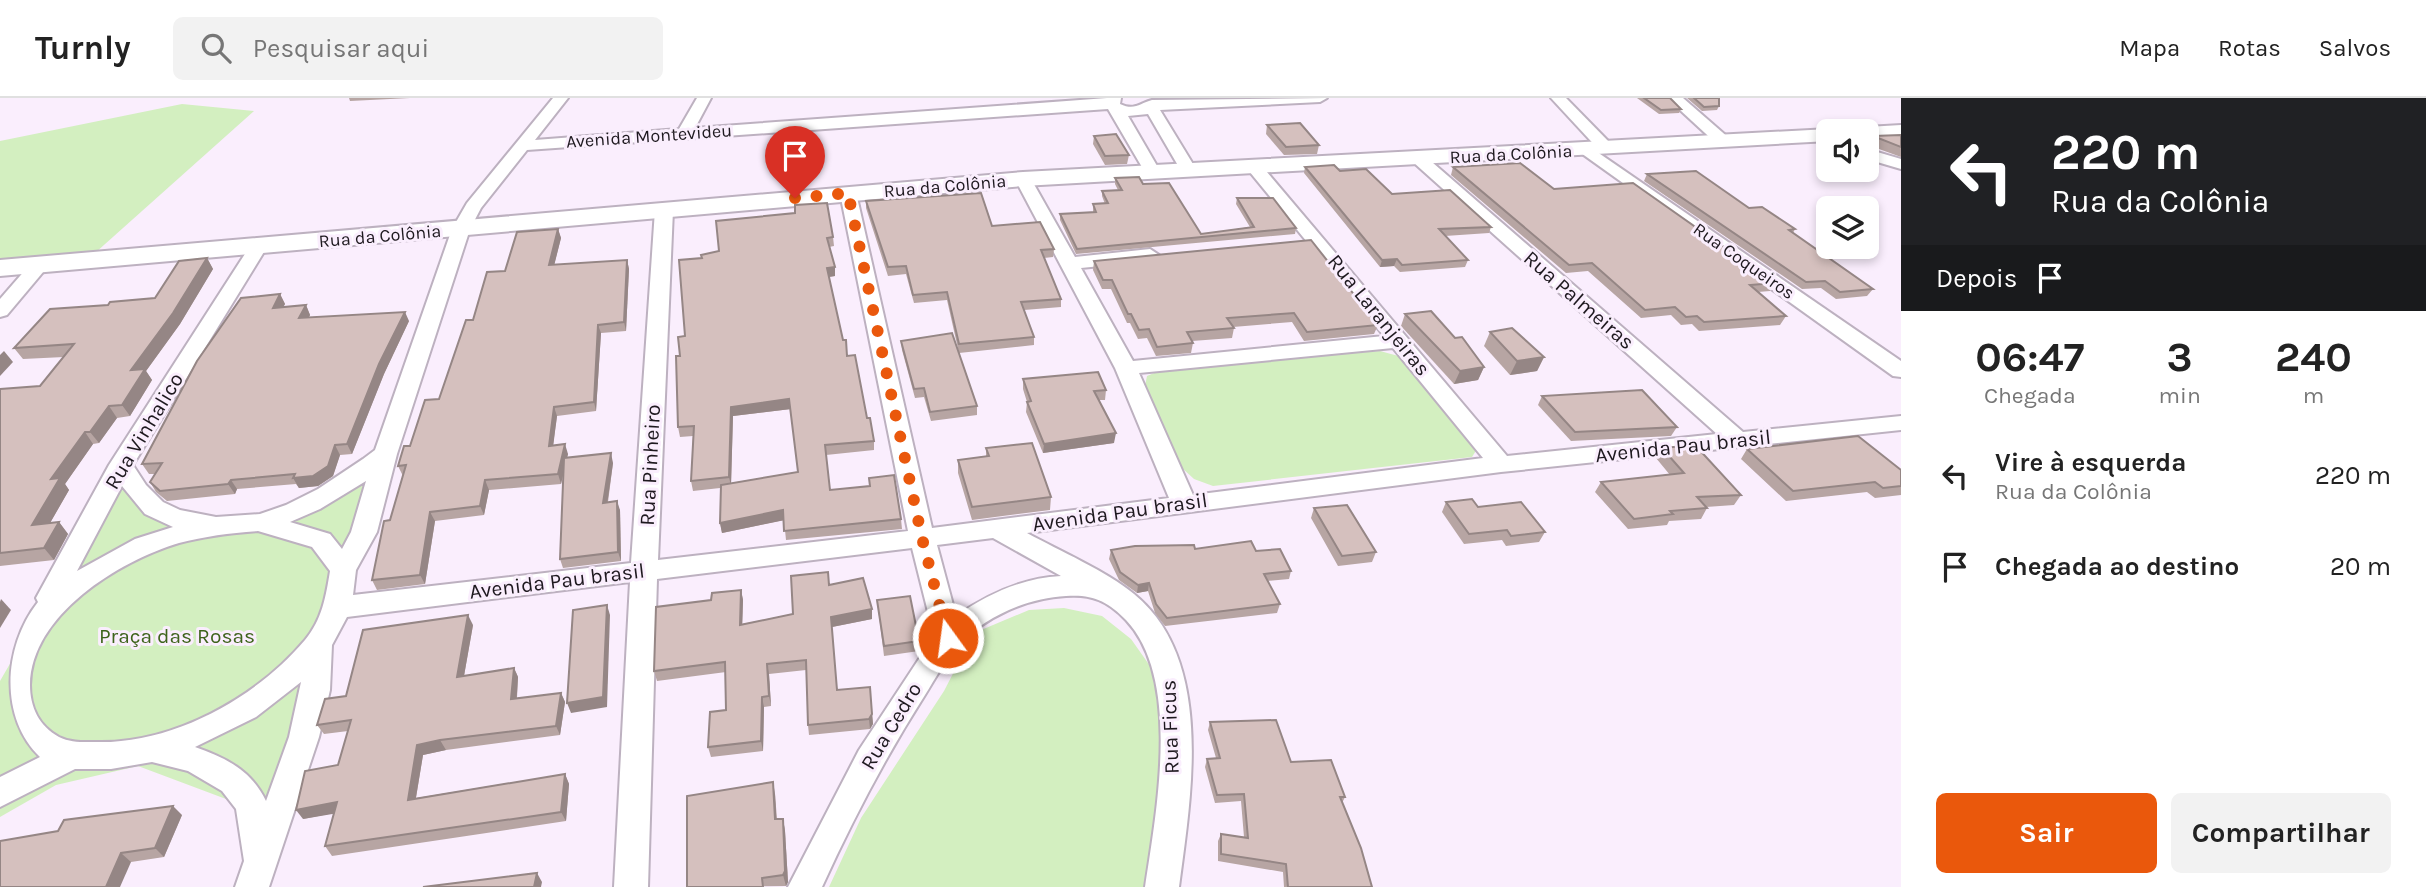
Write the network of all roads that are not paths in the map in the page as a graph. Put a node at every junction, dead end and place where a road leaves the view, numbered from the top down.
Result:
1 (561, 98) edge
2 (704, 98) edge
3 (1320, 98) edge
4 (1559, 98) edge
5 (1674, 98) edge
6 (1276, 99) edge
7 (1114, 103) edge
8 (986, 104) edge
9 (1151, 104) edge
10 (1901, 131) edge
11 (1879, 132) edge
12 (684, 134) junction
13 (1816, 138) edge
14 (1724, 142) junction
15 (522, 146) junction
16 (1597, 150) junction
17 (1879, 158) edge
18 (1419, 159) junction
19 (1901, 164) edge
20 (1255, 168) junction
21 (1188, 169) junction
22 (1152, 172) junction
23 (1023, 180) junction
24 (848, 193) junction
25 (664, 210) junction
26 (461, 229) junction
27 (1317, 240) junction
28 (1290, 243) edge
29 (258, 247) junction
30 (1166, 254) edge
31 (1070, 262) junction
32 (40, 265) junction
33 (0, 268) edge
34 (0, 311) edge
35 (1400, 341) junction
36 (1126, 368) junction
37 (1901, 371) edge
38 (1901, 423) edge
39 (1740, 441) junction
40 (386, 454) junction
41 (1502, 464) junction
42 (121, 465) junction
43 (1184, 503) junction
44 (258, 522) junction
45 (223, 524) junction
46 (996, 528) junction
47 (922, 538) junction
48 (343, 570) junction
49 (644, 571) junction
50 (1100, 586) junction
51 (340, 607) junction
52 (37, 619) junction
53 (948, 638) junction
54 (318, 646) junction
55 (4, 666) edge
56 (150, 748) junction
57 (72, 755) junction
58 (0, 793) edge
59 (256, 874) edge
60 (631, 887) edge
61 (805, 887) edge
62 (1162, 887) edge

1 - 15 street
2 - 12 street
3 - 6 street
4 - 16 street, Rua Coqueiros
5 - 14 street
6 - 9 street
7 - 8 street, Avenida Montevideu
7 - 9 street, Avenida Montevideu
7 - 22 street
8 - 12 street, Avenida Montevideu
9 - 21 street
10 - 11 main road
12 - 15 street, Avenida Montevideu
13 - 14 main road, Rua da Colônia
14 - 16 main road, Rua da Colônia
15 - 26 street
16 - 18 main road, Rua da Colônia
16 - 37 street, Rua Coqueiros
17 - 19 street
18 - 20 main road, Rua da Colônia
18 - 39 street, Rua Palmeiras
20 - 21 main road, Rua da Colônia
20 - 27 street, Rua Laranjeiras
21 - 22 main road, Rua da Colônia
22 - 23 main road, Rua da Colônia
23 - 24 main road, Rua da Colônia
23 - 31 street
24 - 25 main road, Rua da Colônia
24 - 47 street
25 - 26 main road, Rua da Colônia
25 - 49 street, Rua Pinheiro
26 - 29 main road, Rua da Colônia
26 - 40 street
27 - 28 street
27 - 35 street, Rua Laranjeiras
29 - 32 main road, Rua da Colônia
29 - 42 street, Rua Vinhalico
30 - 31 street
31 - 36 street
32 - 33 main road, Rua da Colônia
32 - 34 street
35 - 36 street
35 - 41 street, Rua Laranjeiras
36 - 43 street
38 - 39 street, Avenida Pau brasil
39 - 41 street, Avenida Pau brasil
40 - 44 street
40 - 48 street
41 - 43 street, Avenida Pau brasil
42 - 45 street
42 - 52 street, Rua Vinhalico
43 - 46 street, Avenida Pau brasil
44 - 45 street
44 - 48 street
45 - 52 street
46 - 47 street, Avenida Pau brasil
46 - 50 street, Rua Ficus
47 - 49 street, Avenida Pau brasil
47 - 53 street
48 - 51 street
49 - 51 street, Avenida Pau brasil
49 - 60 street, Rua Pinheiro
50 - 53 street
50 - 62 street, Rua Ficus
51 - 54 street
52 - 55 street
53 - 61 street, Rua Cedro
54 - 56 street
54 - 59 street
55 - 57 street
56 - 57 street
56 - 59 street
57 - 58 street

